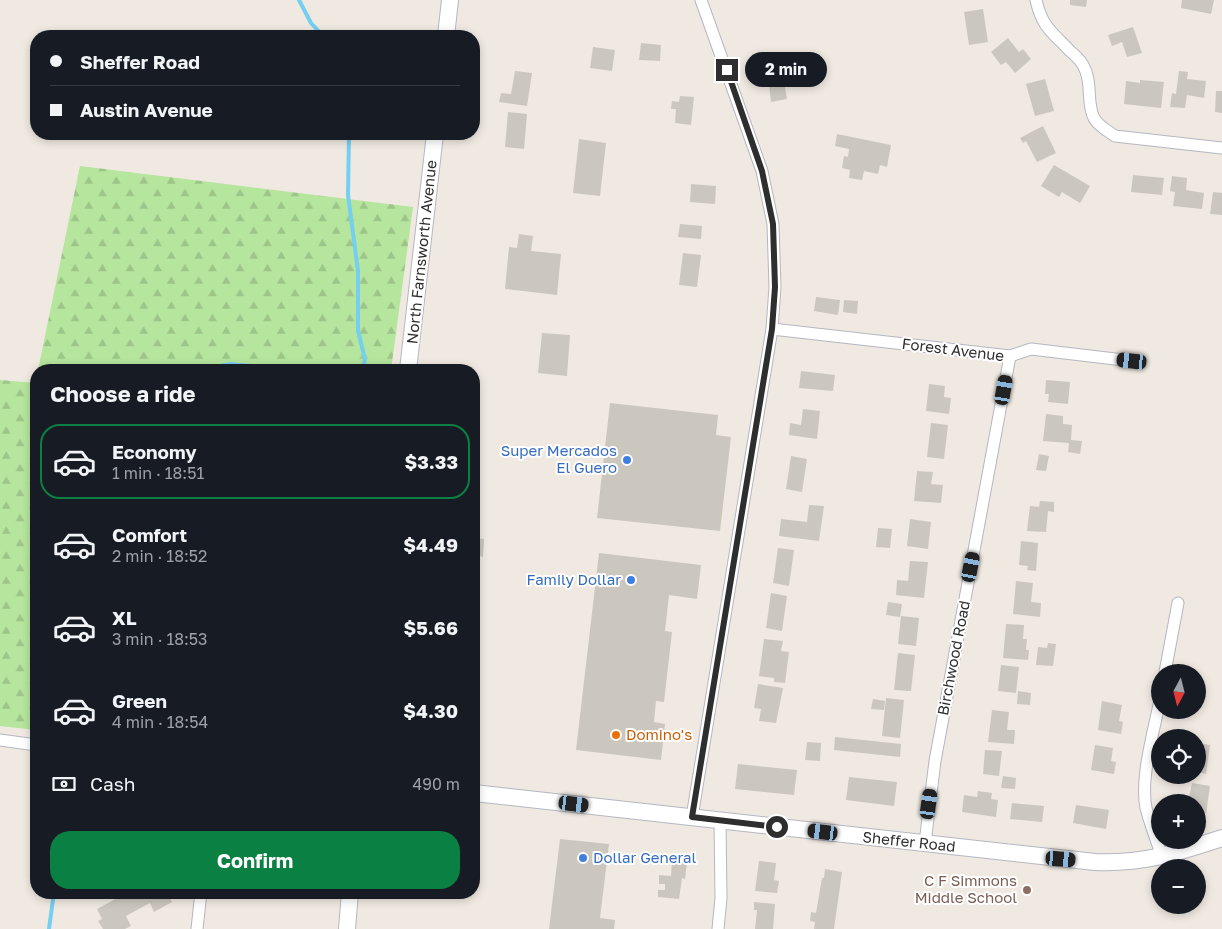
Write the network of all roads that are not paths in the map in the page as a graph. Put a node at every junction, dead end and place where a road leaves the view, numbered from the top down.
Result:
1 (450, 0) edge
2 (702, 0) edge
3 (1036, 0) edge
4 (447, 30) edge
5 (434, 140) edge
6 (1222, 148) edge
7 (772, 329) junction
8 (1010, 356) junction
9 (1132, 361) dead end
10 (409, 364) edge
11 (1178, 603) dead end
12 (1167, 664) edge
13 (1156, 719) edge
14 (0, 740) edge
15 (30, 744) edge
16 (480, 794) edge
17 (692, 817) junction
18 (720, 820) junction
19 (1222, 838) edge
20 (925, 844) junction
21 (1162, 856) junction
22 (200, 899) edge
23 (349, 899) edge
24 (197, 929) edge
25 (346, 929) edge
26 (718, 929) edge

1 - 4 street
2 - 7 street
3 - 6 street
5 - 10 street, North Farnsworth Avenue
7 - 8 street, Forest Avenue
7 - 17 street
8 - 9 street, Forest Avenue
8 - 20 street, Birchwood Road
11 - 12 street
13 - 21 street
14 - 15 street
16 - 17 street, Sheffer Road
17 - 18 street, Sheffer Road
18 - 20 street, Sheffer Road
18 - 26 street
19 - 21 street, Sheffer Road
20 - 21 street, Sheffer Road
22 - 24 street
23 - 25 street

